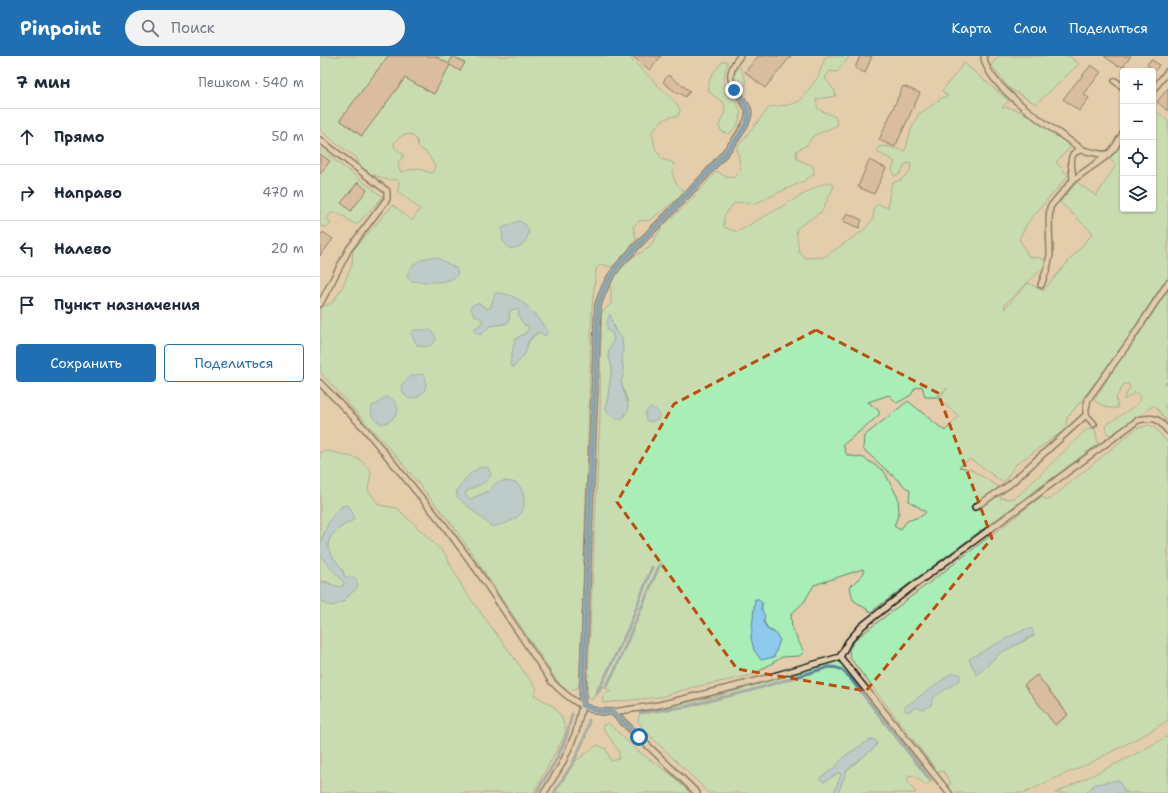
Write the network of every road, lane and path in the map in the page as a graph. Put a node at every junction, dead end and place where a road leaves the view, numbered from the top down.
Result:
1 (740, 56) edge
2 (984, 56) edge
3 (1168, 71) edge
4 (1115, 81) dead end
5 (1120, 85) edge
6 (1156, 86) edge
7 (1120, 138) edge
8 (320, 140) edge
9 (1084, 150) junction
10 (1109, 154) junction
11 (1073, 180) junction
12 (1168, 283) edge
13 (1041, 285) dead end
14 (320, 304) edge
15 (320, 383) edge
16 (1086, 415) junction
17 (1094, 424) dead end
18 (1168, 431) edge
19 (975, 507) dead end
20 (840, 658) junction
21 (582, 705) junction
22 (613, 712) junction
23 (544, 793) edge
24 (697, 793) edge
25 (949, 793) edge

1 - 21 lane
2 - 9 lane
3 - 6 lane
4 - 5 lane
7 - 10 lane
8 - 14 lane
9 - 10 lane
9 - 11 lane
10 - 11 lane
11 - 13 lane
12 - 16 lane
15 - 21 lane
16 - 17 lane
16 - 19 lane
18 - 20 lane
20 - 22 lane
20 - 25 lane
21 - 22 lane
21 - 23 lane
22 - 24 lane

